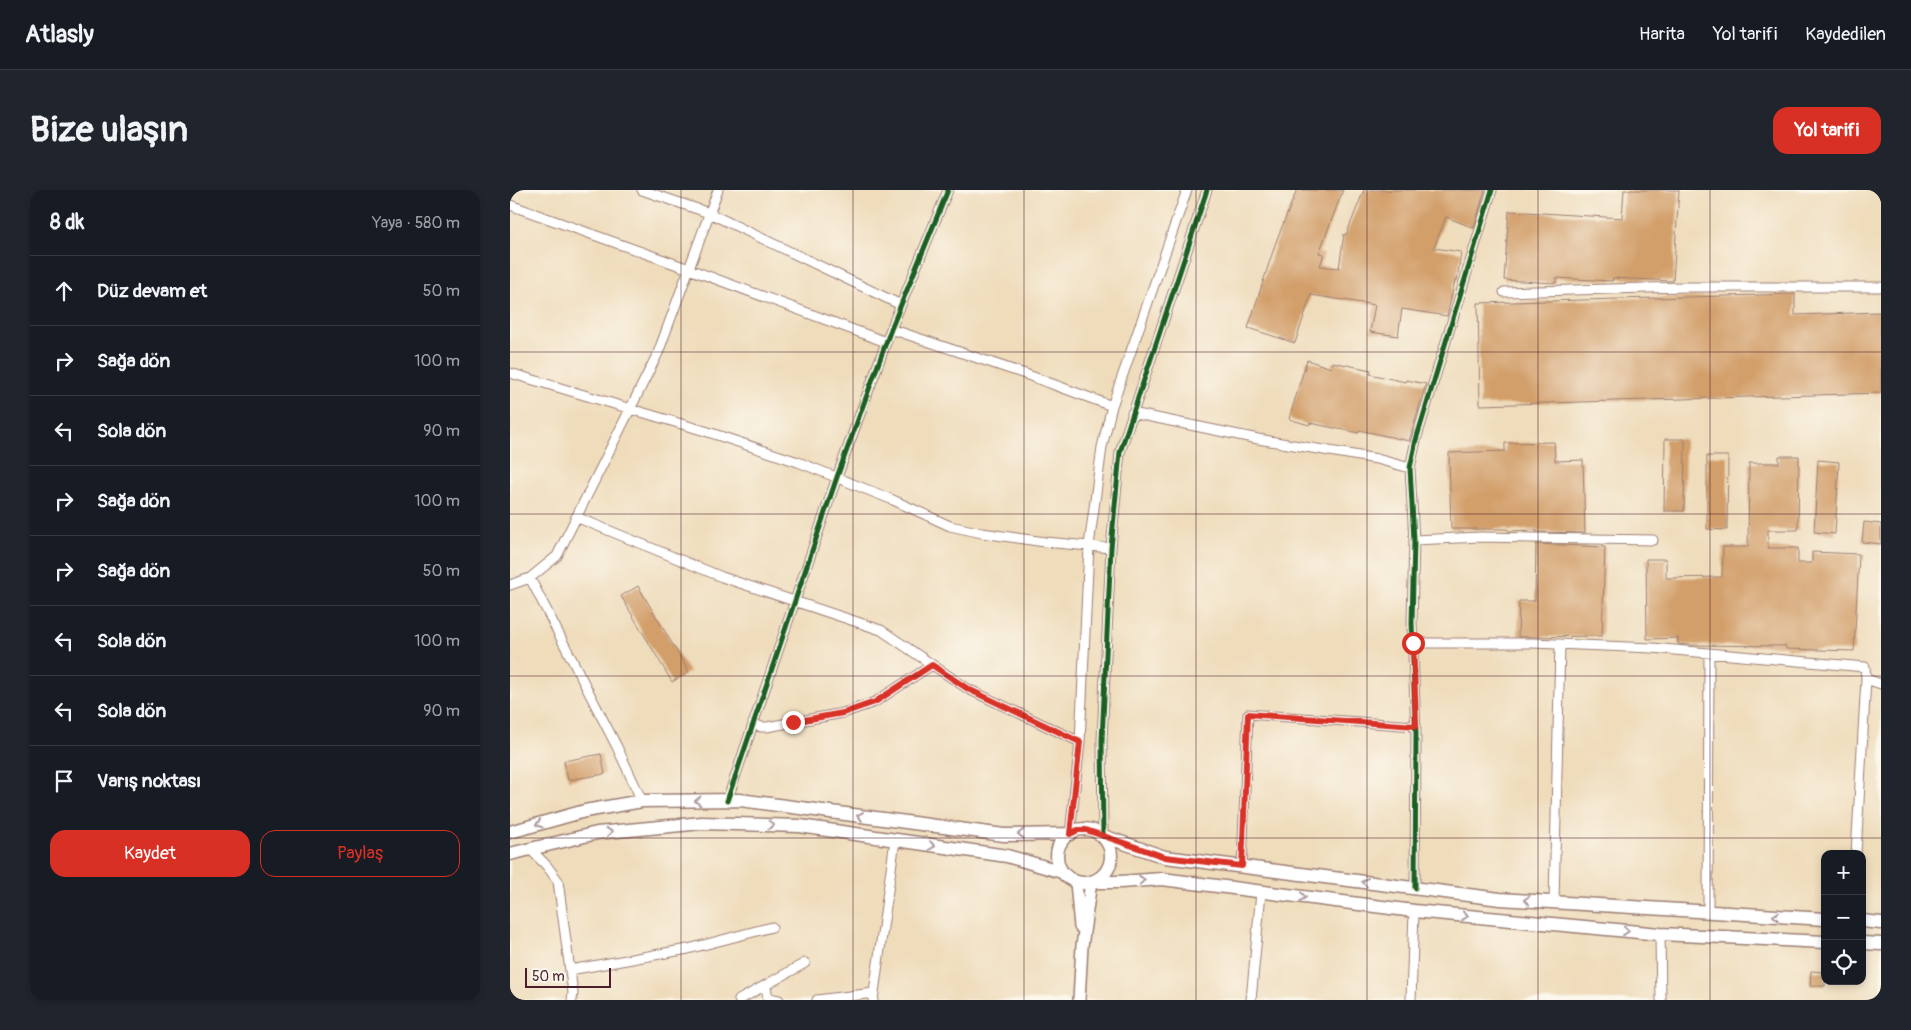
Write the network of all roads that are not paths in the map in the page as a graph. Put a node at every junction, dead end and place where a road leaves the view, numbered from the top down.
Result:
1 (642, 190) edge
2 (718, 190) edge
3 (948, 190) edge
4 (1186, 190) edge
5 (1207, 190) edge
6 (1492, 190) edge
7 (510, 205) edge
8 (709, 213) junction
9 (689, 269) junction
10 (1881, 287) edge
11 (1504, 292) dead end
12 (901, 305) junction
13 (891, 329) junction
14 (886, 342) junction
15 (510, 373) edge
16 (1112, 406) junction
17 (630, 409) junction
18 (1132, 413) junction
19 (1410, 468) junction
20 (837, 477) junction
21 (576, 517) junction
22 (1414, 540) junction
23 (1653, 540) dead end
24 (1089, 546) junction
25 (1111, 548) junction
26 (530, 578) junction
27 (510, 585) edge
28 (794, 600) junction
29 (1413, 643) junction
30 (1560, 644) junction
31 (1709, 653) junction
32 (932, 665) junction
33 (1866, 679) junction
34 (1881, 684) edge
35 (753, 723) junction
36 (1416, 726) junction
37 (1080, 742) junction
38 (727, 800) junction
39 (642, 801) junction
40 (510, 832) edge
41 (1070, 834) junction
42 (1103, 836) junction
43 (895, 840) junction
44 (530, 849) junction
45 (1856, 850) edge
46 (510, 854) edge
47 (1242, 866) junction
48 (1062, 872) junction
49 (1076, 882) junction
50 (1092, 882) junction
51 (1415, 888) junction
52 (1261, 892) junction
53 (1554, 902) junction
54 (1414, 911) junction
55 (1708, 912) junction
56 (1821, 919) edge
57 (1866, 921) edge
58 (1881, 923) edge
59 (772, 927) dead end
60 (1660, 934) junction
61 (1821, 942) edge
62 (1866, 943) edge
63 (1881, 944) edge
64 (1082, 946) junction
65 (805, 962) dead end
66 (570, 970) junction
67 (766, 985) junction
68 (874, 996) edge
69 (769, 999) edge
70 (572, 1000) edge
71 (739, 1000) edge
72 (779, 1000) edge
73 (817, 1000) edge
74 (1079, 1000) edge
75 (1251, 1000) edge
76 (1411, 1000) edge
77 (1661, 1000) edge

1 - 8 street
2 - 8 street
3 - 12 street
4 - 16 street
5 - 18 street
6 - 19 street
7 - 9 street
8 - 9 street
8 - 12 street
9 - 14 street
9 - 17 street
10 - 11 street
12 - 13 street
13 - 14 street
13 - 16 street
14 - 20 street
15 - 17 street
16 - 24 street
17 - 20 street
17 - 21 street
18 - 19 street
18 - 25 street
19 - 22 street
20 - 24 street
20 - 28 street
21 - 26 street
21 - 28 street
22 - 23 street
22 - 29 street
24 - 25 street
24 - 37 street
25 - 42 street
26 - 27 street
26 - 39 street
28 - 32 street
28 - 35 street
29 - 30 street
29 - 36 street
30 - 31 street
30 - 53 street
31 - 33 street
31 - 55 street
32 - 35 street
32 - 37 street
33 - 34 street
33 - 45 street
35 - 38 street
36 - 47 street
36 - 51 street
37 - 41 street
38 -> 39 main road
41 -> 38 main road
39 -> 40 main road
41 - 42 main road
41 - 48 main road
42 - 47 main road
42 - 50 main road
44 -> 43 main road
43 -> 48 main road
43 - 68 street
44 - 46 main road
44 - 66 street
51 -> 47 main road
48 - 49 main road
49 - 50 main road
49 - 64 street
50 -> 52 main road
50 - 64 street
53 -> 51 main road
52 -> 54 main road
52 - 75 street
53 - 55 main road
54 -> 60 main road
54 - 76 street
56 -> 55 main road
57 - 58 main road
59 - 66 street
60 - 61 main road
60 - 77 street
62 - 63 main road
64 - 74 street
65 - 67 street
66 - 70 street
67 - 69 street
67 - 71 street
68 - 73 street
69 - 72 street

